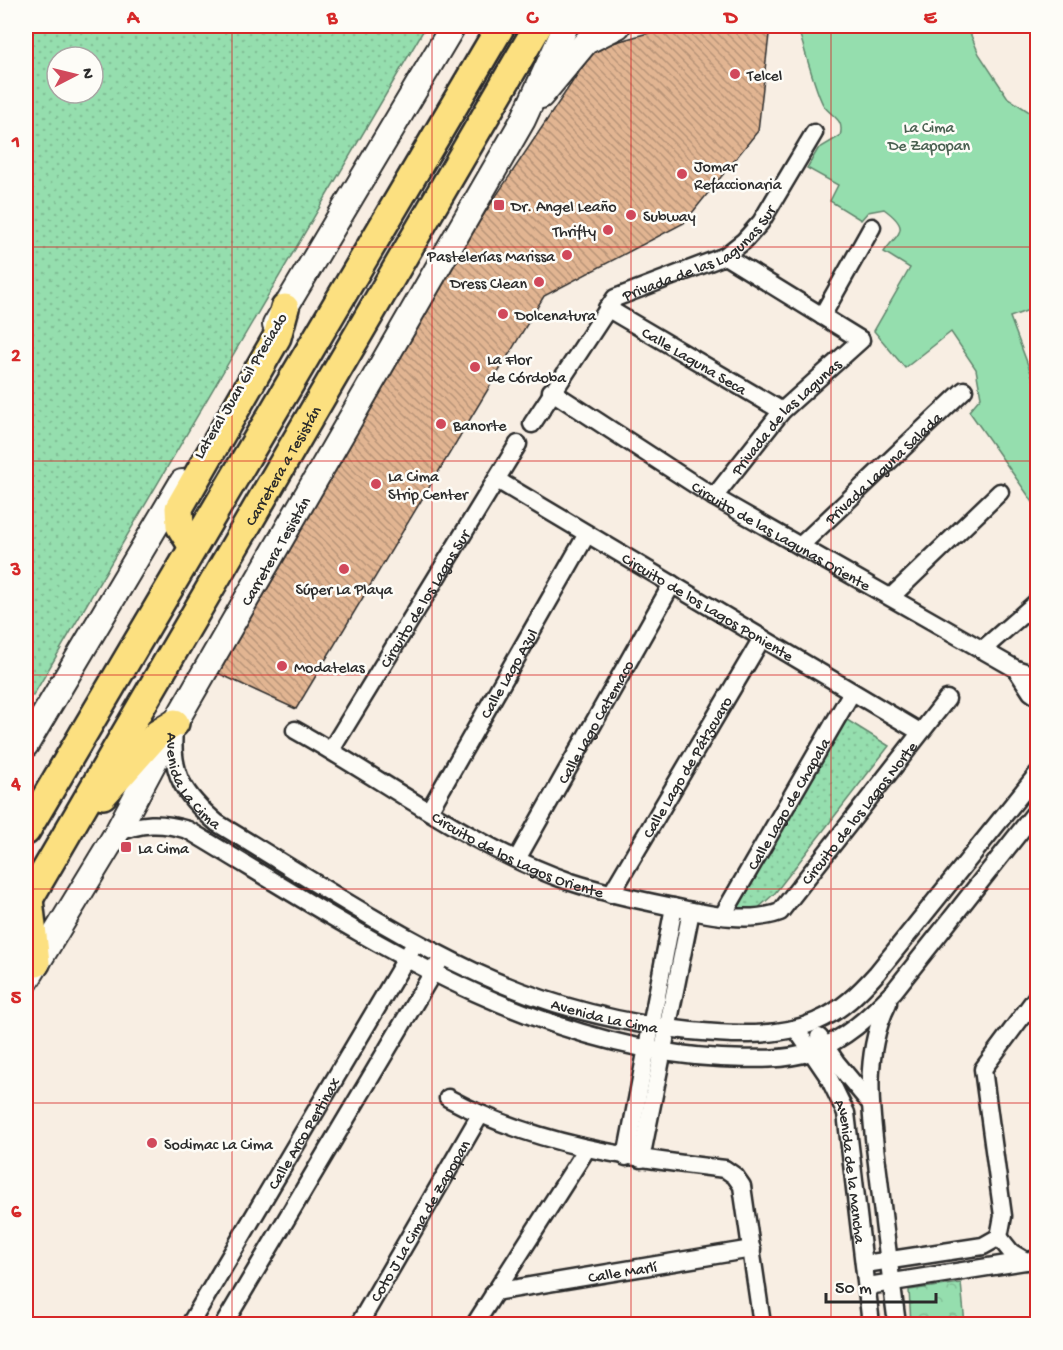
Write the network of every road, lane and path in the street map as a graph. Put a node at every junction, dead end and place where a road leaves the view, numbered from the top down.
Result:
1 (453, 26) edge
2 (501, 26) edge
3 (538, 26) edge
4 (566, 26) edge
5 (618, 26) edge
6 (525, 114) junction
7 (814, 133) dead end
8 (872, 227) dead end
9 (725, 256) junction
10 (285, 308) junction
11 (607, 308) junction
12 (822, 316) junction
13 (964, 390) dead end
14 (551, 391) junction
15 (782, 411) junction
16 (532, 424) dead end
17 (518, 444) dead end
18 (497, 480) junction
19 (1000, 492) dead end
20 (714, 497) junction
21 (587, 534) junction
22 (801, 546) junction
23 (193, 547) junction
24 (672, 584) junction
25 (891, 597) junction
26 (1038, 601) edge
27 (762, 638) junction
28 (982, 650) junction
29 (1016, 669) junction
30 (1038, 676) edge
31 (852, 692) junction
32 (1038, 697) edge
33 (947, 699) dead end
34 (175, 723) junction
35 (295, 730) dead end
36 (920, 732) junction
37 (29, 734) edge
38 (331, 750) junction
39 (1038, 773) edge
40 (1038, 809) edge
41 (429, 811) junction
42 (71, 829) junction
43 (26, 831) edge
44 (116, 834) junction
45 (238, 836) junction
46 (229, 855) junction
47 (517, 859) junction
48 (611, 894) junction
49 (27, 901) edge
50 (674, 907) junction
51 (691, 911) junction
52 (723, 915) junction
53 (764, 918) joint
54 (416, 942) junction
55 (443, 955) junction
56 (406, 958) junction
57 (31, 973) edge
58 (432, 973) junction
59 (667, 989) junction
60 (894, 991) junction
61 (1038, 995) edge
62 (804, 1026) junction
63 (659, 1027) junction
64 (818, 1048) junction
65 (655, 1050) junction
66 (448, 1098) dead end
67 (870, 1103) junction
68 (480, 1115) junction
69 (586, 1150) junction
70 (634, 1158) junction
71 (999, 1237) junction
72 (752, 1249) junction
73 (932, 1254) junction
74 (1032, 1260) edge
75 (889, 1261) junction
76 (865, 1264) junction
77 (935, 1275) junction
78 (891, 1283) junction
79 (867, 1286) junction
80 (494, 1292) junction
81 (190, 1324) edge
82 (224, 1324) edge
83 (359, 1324) edge
84 (475, 1324) edge
85 (762, 1324) edge
86 (871, 1324) edge
87 (897, 1324) edge

1 - 10 main road, Lateral Juan Gil Preciado
2 - 23 main road
3 - 42 main road, Carretera a Tesistán
4 - 6 main road
5 - 6 main road
6 - 34 main road, Carretera Tesistán
7 - 9 street, Privada de las Lagunas Sur
8 - 12 street
9 - 11 street, Privada de las Lagunas Sur
9 - 12 street
10 - 23 main road
10 - 37 main road, Lateral Juan Gil Preciado
11 - 14 street, Privada de las Lagunas Sur
11 - 15 street, Calle Laguna Seca
12 - 15 street, Privada de las Lagunas
13 - 22 street, Privada Laguna Salada
14 - 16 street, Privada de las Lagunas Sur
14 - 20 street, Circuito de las Lagunas Oriente
15 - 20 street, Privada de las Lagunas
17 - 18 street, Circuito de los Lagos Sur
18 - 21 street, Circuito de los Lagos Poniente
18 - 38 street, Circuito de los Lagos Sur
19 - 25 street
20 - 22 street, Circuito de las Lagunas Oriente
21 - 24 street, Circuito de los Lagos Poniente
21 - 41 street, Calle Lago Azul
22 - 25 street, Circuito de las Lagunas Oriente
23 - 43 main road
24 - 27 street, Circuito de los Lagos Poniente
24 - 47 street, Calle Lago Catemaco
25 - 28 street, Circuito de las Lagunas Oriente
26 - 28 street
27 - 31 street, Circuito de los Lagos Poniente
27 - 48 street, Calle Lago de Pátzcuaro
28 - 29 street, Circuito de las Lagunas Oriente
29 - 30 street, Circuito de las Lagunas Oriente
29 - 32 street, Circuito de las Lagunas Oriente
31 - 36 street, Circuito de los Lagos Poniente
31 - 52 street, Calle Lago de Chapala
33 - 36 street, Circuito de los Lagos Norte
34 - 42 main road
34 - 44 main road, Carretera Tesistán
34 - 45 street, Avenida La Cima
35 - 38 street, Circuito de los Lagos Oriente
36 - 53 street, Circuito de los Lagos Norte
38 - 41 street, Circuito de los Lagos Oriente
39 - 62 street, Avenida La Cima
40 - 60 street, Avenida La Cima
41 - 47 street, Circuito de los Lagos Oriente
42 - 49 main road, Carretera a Tesistán
44 - 46 street, Avenida La Cima
44 - 57 main road, Carretera Tesistán
45 - 46 street
45 - 54 street, Avenida La Cima
46 - 56 street, Avenida La Cima
47 - 48 street, Circuito de los Lagos Oriente
48 - 50 street, Circuito de los Lagos Oriente
49 - 57 main road
50 - 51 street, Circuito de los Lagos Oriente
50 - 59 street
51 - 52 street, Circuito de los Lagos Oriente
51 - 59 street
52 - 53 street, Circuito de los Lagos Oriente
54 - 55 street, Avenida La Cima
54 - 56 street, Calle Arco Pertinax
55 - 58 street, Calle Arco Pertinax
55 - 63 street, Avenida La Cima
56 - 58 street, Avenida La Cima
56 - 81 street, Calle Arco Pertinax
58 - 65 street, Avenida La Cima
58 - 82 street, Calle Arco Pertinax
59 - 63 street
60 - 64 street, Avenida La Cima
60 - 67 street, Avenida de la Mancha
61 - 71 street
62 - 63 street, Avenida La Cima
62 - 64 street, Avenida de la Mancha
63 - 65 street
64 - 65 street, Avenida La Cima
64 - 67 street, Avenida de la Mancha
64 - 76 street, Avenida de la Mancha
65 - 70 street
66 - 68 street
67 - 75 street, Avenida de la Mancha
68 - 69 street
68 - 83 street, Coto J La Cima de Zapopan
69 - 70 street
69 - 80 street
70 - 72 street
71 - 73 street
71 - 74 street
72 - 80 street, Calle Marlí
72 - 85 street
73 - 75 street
73 - 77 street
74 - 77 street
75 - 76 street
75 - 78 street, Avenida de la Mancha
76 - 79 street, Avenida de la Mancha
77 - 78 street
78 - 79 street
78 - 87 street, Avenida de la Mancha
79 - 86 street, Avenida de la Mancha
80 - 84 street

